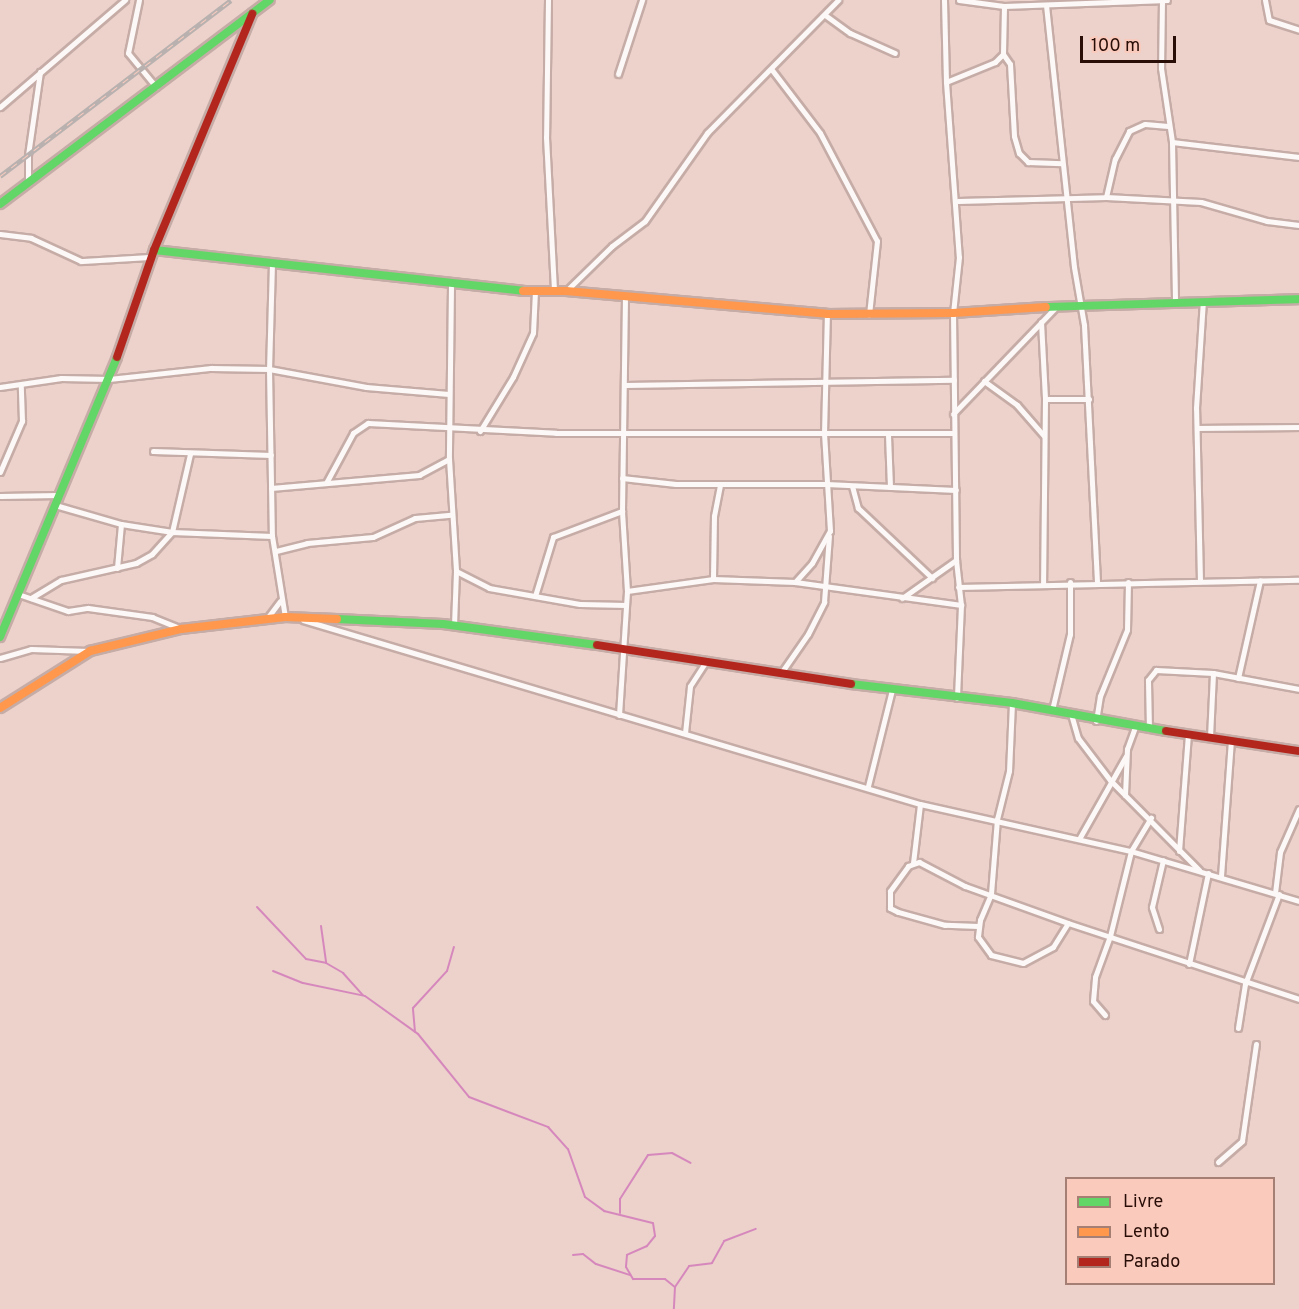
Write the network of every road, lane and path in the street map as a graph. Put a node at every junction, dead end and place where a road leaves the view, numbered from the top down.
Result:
1 (125, 0) edge
2 (140, 0) edge
3 (270, 0) edge
4 (548, 0) edge
5 (642, 0) edge
6 (838, 0) edge
7 (944, 0) edge
8 (959, 0) edge
9 (1164, 0) edge
10 (1265, 0) edge
11 (1046, 5) junction
12 (1004, 6) junction
13 (252, 14) junction
14 (825, 15) junction
15 (1299, 30) edge
16 (895, 53) dead end
17 (1003, 54) junction
18 (772, 70) junction
19 (40, 72) junction
20 (618, 74) dead end
21 (946, 82) junction
22 (156, 87) junction
23 (0, 107) edge
24 (1168, 126) junction
25 (1172, 141) junction
26 (1299, 158) edge
27 (1062, 163) junction
28 (28, 183) junction
29 (1106, 197) junction
30 (1068, 199) junction
31 (958, 201) junction
32 (1175, 202) junction
33 (0, 204) edge
34 (1299, 225) edge
35 (0, 234) edge
36 (152, 253) junction
37 (272, 263) junction
38 (451, 286) junction
39 (535, 291) junction
40 (554, 291) junction
41 (566, 291) junction
42 (625, 296) junction
43 (1299, 299) edge
44 (1176, 301) junction
45 (1203, 301) junction
46 (1057, 305) junction
47 (1081, 305) junction
48 (953, 313) junction
49 (827, 314) junction
50 (869, 315) junction
51 (1041, 322) junction
52 (269, 369) junction
53 (109, 379) junction
54 (954, 380) junction
55 (984, 381) junction
56 (826, 382) junction
57 (21, 385) junction
58 (625, 385) junction
59 (0, 387) edge
60 (449, 394) junction
61 (1046, 399) junction
62 (1089, 399) junction
63 (953, 414) junction
64 (1299, 427) edge
65 (450, 428) junction
66 (1197, 428) junction
67 (480, 431) junction
68 (954, 432) junction
69 (623, 433) junction
70 (824, 434) junction
71 (888, 435) junction
72 (1044, 436) junction
73 (153, 451) dead end
74 (190, 454) junction
75 (271, 455) junction
76 (449, 459) junction
77 (0, 472) edge
78 (622, 478) junction
79 (326, 483) junction
80 (826, 483) junction
81 (720, 485) junction
82 (852, 486) junction
83 (272, 488) junction
84 (890, 488) junction
85 (956, 490) junction
86 (59, 495) junction
87 (0, 496) edge
88 (55, 505) junction
89 (622, 511) junction
90 (451, 514) junction
91 (121, 524) junction
92 (830, 531) junction
93 (172, 532) junction
94 (272, 536) junction
95 (276, 551) junction
96 (956, 560) junction
97 (117, 568) junction
98 (456, 571) junction
99 (932, 578) junction
100 (713, 579) junction
101 (1260, 580) junction
102 (1299, 580) edge
103 (1200, 581) junction
104 (795, 582) junction
105 (1070, 582) junction
106 (1097, 582) junction
107 (1128, 582) junction
108 (1043, 584) junction
109 (826, 586) junction
110 (958, 587) junction
111 (627, 591) junction
112 (18, 594) junction
113 (535, 596) junction
114 (31, 598) junction
115 (902, 598) junction
116 (280, 601) junction
117 (626, 605) junction
118 (961, 605) junction
119 (268, 617) junction
120 (285, 617) junction
121 (298, 619) junction
122 (454, 626) junction
123 (181, 629) junction
124 (0, 637) edge
125 (621, 648) junction
126 (90, 651) junction
127 (0, 658) edge
128 (707, 660) junction
129 (781, 673) junction
130 (1213, 673) junction
131 (1238, 678) junction
132 (1299, 689) edge
133 (892, 690) junction
134 (957, 698) junction
135 (1012, 703) junction
136 (0, 708) edge
137 (1052, 710) junction
138 (1071, 714) junction
139 (619, 715) junction
140 (1096, 721) junction
141 (1135, 727) junction
142 (1149, 729) junction
143 (685, 733) junction
144 (1188, 734) junction
145 (1210, 737) junction
146 (1231, 739) junction
147 (1299, 751) edge
148 (1126, 756) junction
149 (1110, 780) junction
150 (868, 786) junction
151 (1125, 795) junction
152 (920, 804) junction
153 (1299, 809) edge
154 (1151, 818) junction
155 (997, 819) junction
156 (1079, 839) junction
157 (1131, 851) junction
158 (1179, 851) junction
159 (1162, 860) junction
160 (913, 863) junction
161 (1200, 871) junction
162 (1208, 873) junction
163 (1221, 876) junction
164 (991, 894) junction
165 (1277, 894) junction
166 (1299, 901) edge
167 (1068, 923) junction
168 (978, 926) junction
169 (1159, 929) dead end
170 (1110, 936) junction
171 (1189, 964) junction
172 (1245, 984) junction
173 (1299, 999) edge
174 (1105, 1015) dead end
175 (1238, 1028) dead end
176 (1256, 1044) dead end
177 (1218, 1162) dead end

1 - 19 street
2 - 22 street
3 - 13 street
4 - 40 street
5 - 20 street
6 - 14 street
7 - 21 street
8 - 12 street
9 - 11 street
9 - 24 street
10 - 15 street
11 - 12 street
11 - 27 street
12 - 17 street
13 - 22 street
13 - 36 street
14 - 16 street
14 - 18 street
17 - 21 street
17 - 27 street
18 - 41 street
18 - 50 street
19 - 23 street
19 - 28 street
21 - 31 street
22 - 28 street
24 - 25 street
24 - 29 street
25 - 26 street
25 - 32 street
27 - 30 street
28 - 33 street
29 - 30 street
29 - 32 street
30 - 31 street
30 - 47 street
31 - 48 street
32 - 34 street
32 - 44 street
35 - 36 street
36 - 37 street
36 - 53 street
37 - 38 street
37 - 52 street
38 - 39 street
38 - 60 street
39 - 40 street
39 - 67 street
40 - 41 street
41 - 42 street
42 - 49 street
42 - 58 street
43 - 45 street
44 - 45 street
44 - 47 street
45 - 66 street
46 - 47 street
46 - 48 street
46 - 51 street
47 - 62 street
48 - 50 street
48 - 54 street
49 - 50 street
49 - 56 street
51 - 55 street
51 - 61 street
52 - 53 street
52 - 60 street
52 - 75 street
53 - 57 street
53 - 86 street
54 - 56 street
54 - 63 street
55 - 63 street
55 - 72 street
56 - 58 street
56 - 70 street
57 - 59 street
57 - 77 street
58 - 69 street
60 - 65 street
61 - 62 street
61 - 72 street
62 - 106 street
63 - 68 street
64 - 66 street
65 - 67 street
65 - 76 street
65 - 79 street
66 - 103 street
67 - 69 street
68 - 71 street
68 - 85 street
69 - 70 street
69 - 78 street
70 - 71 street
70 - 80 street
71 - 84 street
72 - 108 street
73 - 74 street
74 - 75 street
74 - 93 street
75 - 83 street
76 - 79 street
76 - 90 street
78 - 81 street
78 - 89 street
79 - 83 street
80 - 81 street
80 - 82 street
80 - 92 street
81 - 100 street
82 - 84 street
82 - 99 street
83 - 94 street
84 - 85 street
85 - 96 street
86 - 87 street
86 - 88 street
88 - 91 street
88 - 112 street
89 - 111 street
89 - 113 street
90 - 95 street
90 - 98 street
91 - 93 street
91 - 97 street
92 - 104 street
92 - 109 street
93 - 94 street
93 - 97 street
94 - 95 street
95 - 116 street
96 - 99 street
96 - 110 street
97 - 114 street
98 - 113 street
98 - 122 street
99 - 115 street
100 - 104 street
100 - 111 street
101 - 102 street
101 - 103 street
101 - 131 street
103 - 107 street
104 - 109 street
105 - 106 street
105 - 108 street
105 - 137 street
106 - 107 street
107 - 140 street
108 - 110 street
109 - 115 street
109 - 129 street
110 - 118 street
111 - 117 street
112 - 114 street
112 - 124 street
113 - 117 street
114 - 123 street
115 - 118 street
116 - 119 street
116 - 120 street
117 - 125 street
118 - 134 street
119 - 120 street
119 - 123 street
120 - 121 street
121 - 122 street
121 - 139 street
122 - 125 street
123 - 126 street
125 - 128 street
125 - 139 street
126 - 127 street
126 - 136 street
128 - 129 street
128 - 143 street
129 - 133 street
130 - 131 street
130 - 142 street
130 - 145 street
131 - 132 street
133 - 134 street
133 - 150 street
134 - 135 street
135 - 137 street
135 - 155 street
137 - 138 street
138 - 140 street
138 - 149 street
139 - 143 street
140 - 141 street
141 - 142 street
141 - 148 street
142 - 144 street
143 - 150 street
144 - 145 street
144 - 158 street
145 - 146 street
146 - 147 street
146 - 163 street
148 - 149 street
148 - 151 street
149 - 151 street
149 - 156 street
150 - 152 street
151 - 154 street
152 - 155 street
152 - 160 street
153 - 165 street
154 - 157 street
154 - 158 street
155 - 156 street
155 - 164 street
156 - 157 street
157 - 159 street
157 - 170 street
158 - 161 street
159 - 161 street
159 - 169 street
160 - 164 street
160 - 168 street
161 - 162 street
162 - 163 street
162 - 171 street
163 - 165 street
164 - 167 street
164 - 168 street
165 - 166 street
165 - 172 street
167 - 168 street
167 - 170 street
170 - 171 street
170 - 174 street
171 - 172 street
172 - 173 street
172 - 175 street
176 - 177 street

